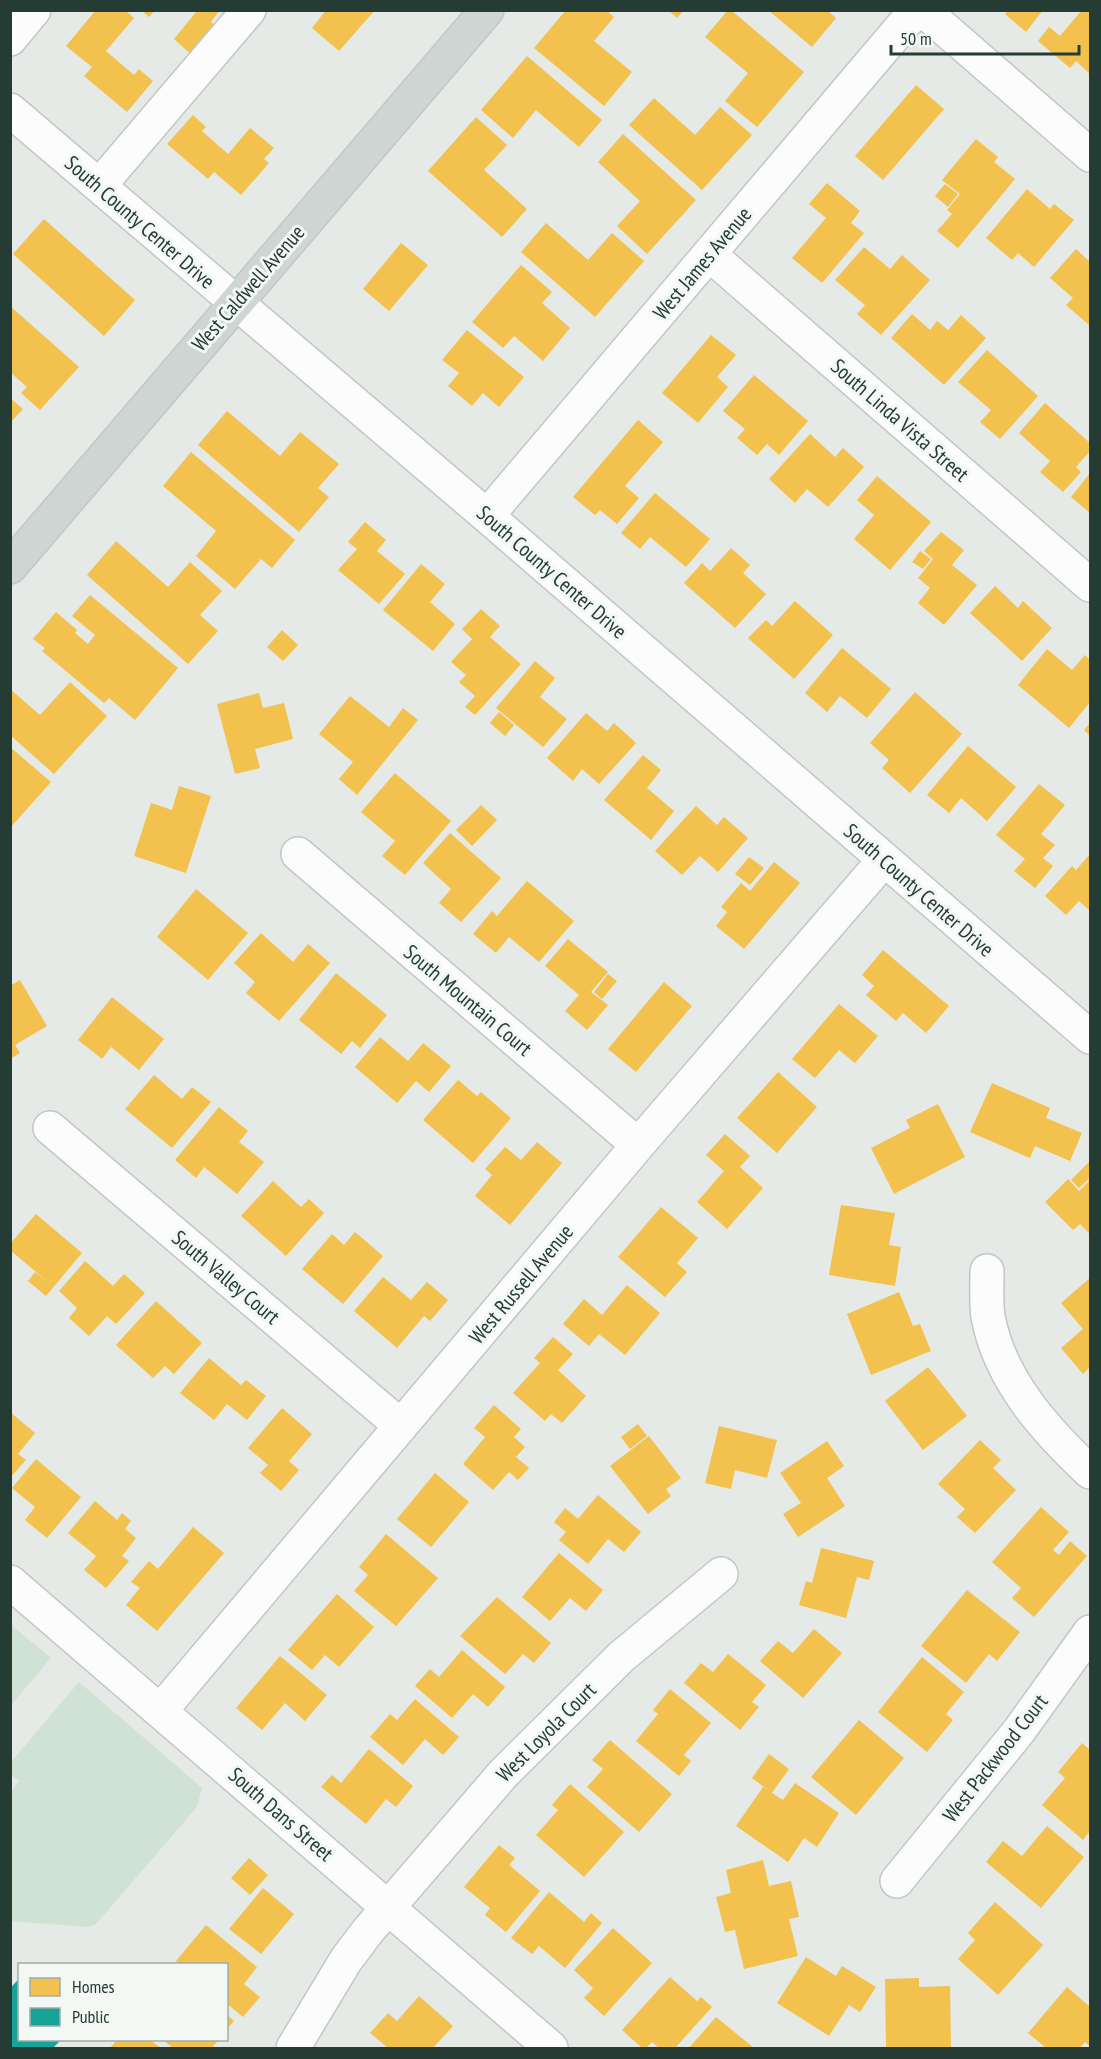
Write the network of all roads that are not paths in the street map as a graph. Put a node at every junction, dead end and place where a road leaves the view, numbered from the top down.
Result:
1 (34, 10) edge
2 (249, 10) edge
3 (487, 10) edge
4 (916, 10) edge
5 (923, 10) edge
6 (10, 39) edge
7 (10, 110) edge
8 (1090, 155) edge
9 (99, 186) junction
10 (709, 254) junction
11 (235, 304) junction
12 (487, 516) junction
13 (10, 567) edge
14 (1090, 585) edge
15 (298, 854) dead end
16 (884, 860) junction
17 (1090, 1037) edge
18 (50, 1128) dead end
19 (638, 1145) junction
20 (987, 1271) dead end
21 (401, 1426) junction
22 (1090, 1472) edge
23 (721, 1574) dead end
24 (10, 1582) edge
25 (1090, 1632) edge
26 (161, 1710) junction
27 (897, 1881) dead end
28 (388, 1907) junction
29 (293, 2049) edge
30 (551, 2049) edge

1 - 6 street
2 - 9 street
3 - 11 main road, West Caldwell Avenue
4 - 10 street, West James Avenue
5 - 8 street
7 - 9 street, South County Center Drive
9 - 11 street, South County Center Drive
10 - 12 street, West James Avenue
10 - 14 street, South Linda Vista Street
11 - 12 street, South County Center Drive
11 - 13 main road, West Caldwell Avenue
12 - 16 street, South County Center Drive
15 - 19 street, South Mountain Court
16 - 17 street, South County Center Drive
16 - 19 street, West Russell Avenue
18 - 21 street, South Valley Court
19 - 21 street, West Russell Avenue
20 - 22 street
21 - 26 street, West Russell Avenue
23 - 28 street, West Loyola Court
24 - 26 street, South Dans Street
25 - 27 street, West Packwood Court
26 - 28 street, South Dans Street
28 - 29 street, West Loyola Court
28 - 30 street, South Dans Street

